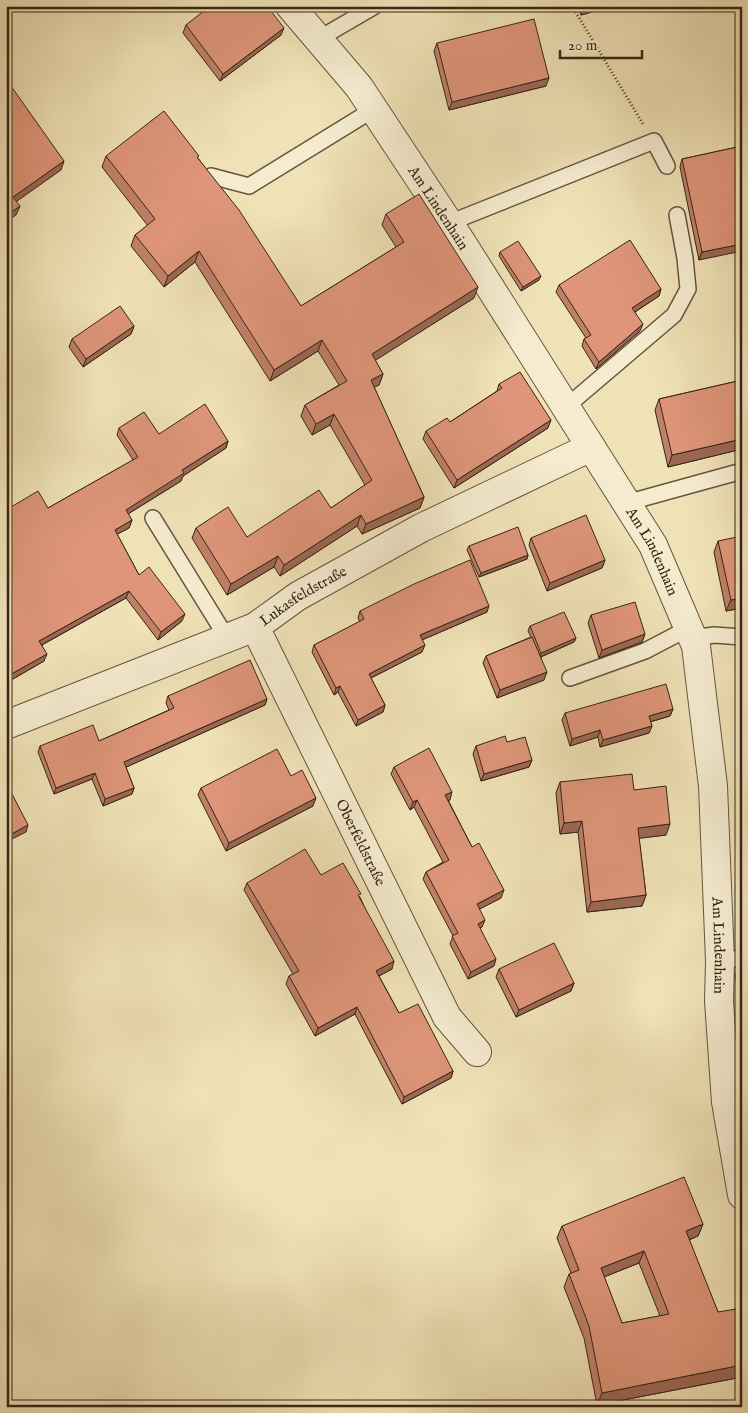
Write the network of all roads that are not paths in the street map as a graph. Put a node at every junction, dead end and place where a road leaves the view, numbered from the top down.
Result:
1 (290, 6) edge
2 (375, 6) edge
3 (320, 38) junction
4 (374, 109) junction
5 (667, 166) dead end
6 (211, 176) edge
7 (677, 215) dead end
8 (449, 223) junction
9 (566, 407) junction
10 (591, 447) junction
11 (742, 471) edge
12 (626, 503) junction
13 (153, 518) dead end
14 (255, 627) junction
15 (691, 633) junction
16 (742, 637) edge
17 (227, 638) junction
18 (570, 678) dead end
19 (6, 724) edge
20 (731, 960) edge
21 (477, 1052) dead end
22 (742, 1195) edge

1 - 3 street, Am Lindenhain
2 - 3 lane
3 - 4 street, Am Lindenhain
4 - 6 lane
4 - 8 street, Am Lindenhain
5 - 8 lane
7 - 9 lane
8 - 9 street, Am Lindenhain
9 - 10 street, Am Lindenhain
10 - 12 street, Am Lindenhain
10 - 14 street, Lukasfeldstraße
11 - 12 lane
12 - 15 street, Am Lindenhain
13 - 17 lane
14 - 17 street, Lukasfeldstraße
14 - 21 street, Oberfeldstraße
15 - 16 lane
15 - 18 lane
15 - 20 street, Am Lindenhain
17 - 19 street, Lukasfeldstraße
20 - 22 street, Am Lindenhain

